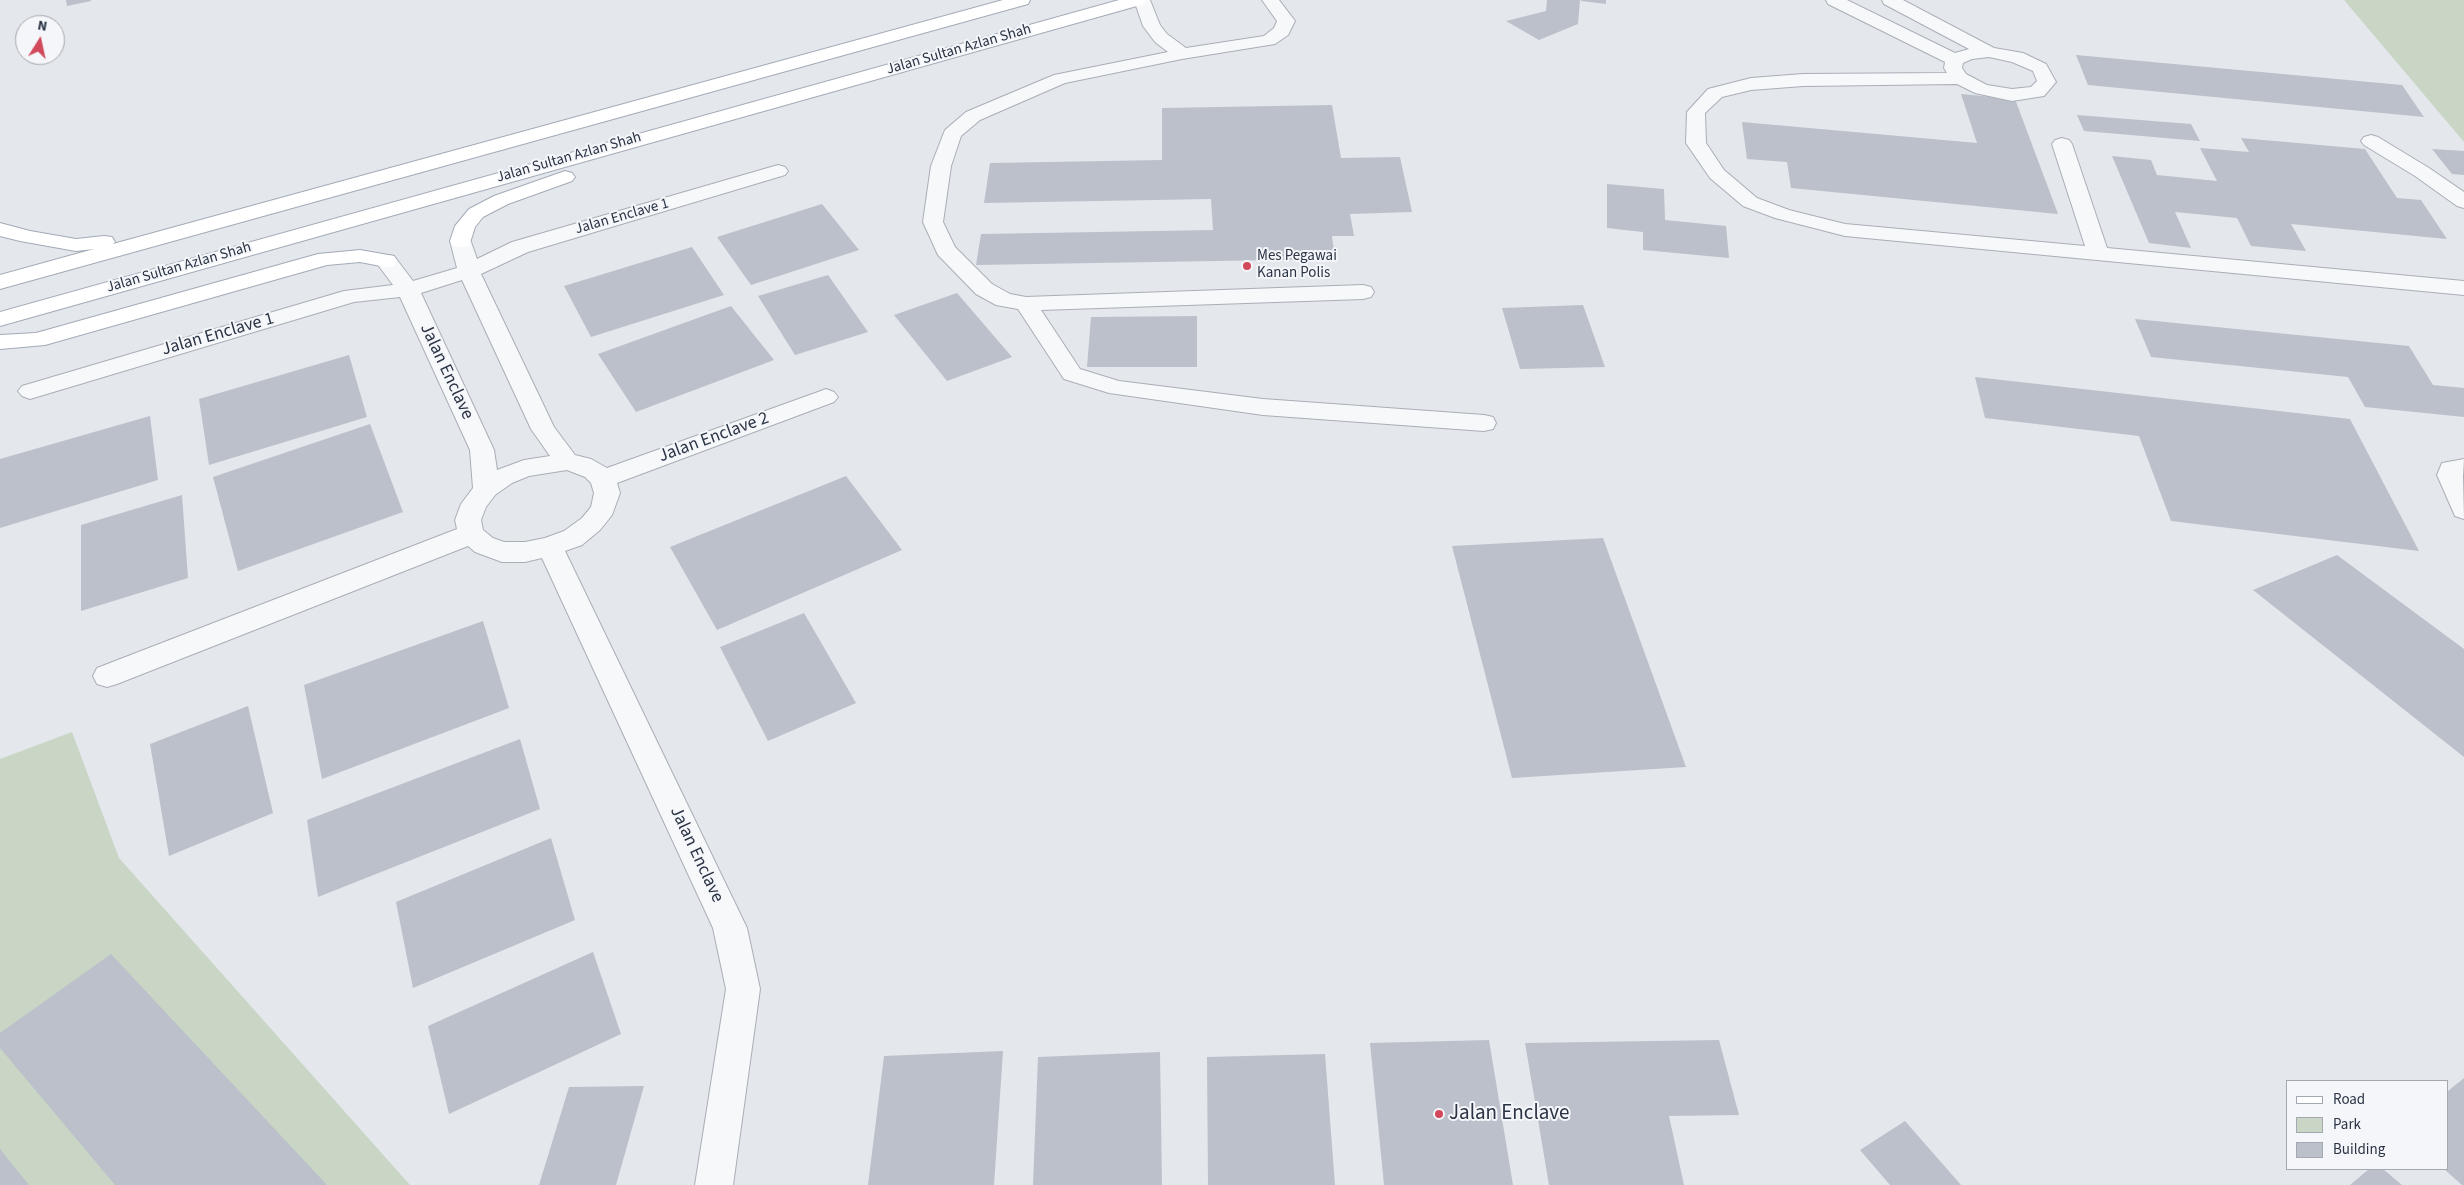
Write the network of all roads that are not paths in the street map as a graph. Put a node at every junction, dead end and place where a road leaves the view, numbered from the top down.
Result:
1 (1022, 0) edge
2 (1138, 0) edge
3 (1142, 0) edge
4 (1270, 0) edge
5 (1834, 0) edge
6 (1890, 0) edge
7 (1989, 52) junction
8 (1182, 54) junction
9 (1957, 69) junction
10 (706, 120) junction
11 (655, 134) junction
12 (2371, 141) dead end
13 (2062, 144) dead end
14 (778, 171) dead end
15 (2464, 202) edge
16 (222, 222) junction
17 (0, 229) edge
18 (461, 241) joint
19 (2099, 255) junction
20 (386, 261) joint
21 (469, 271) junction
22 (0, 282) edge
23 (2464, 288) edge
24 (0, 290) edge
25 (408, 290) junction
26 (1363, 292) dead end
27 (1026, 304) junction
28 (0, 319) edge
29 (0, 342) edge
30 (30, 391) dead end
31 (826, 398) dead end
32 (1484, 424) dead end
33 (567, 462) junction
34 (2464, 467) edge
35 (603, 480) junction
36 (486, 489) junction
37 (2464, 510) edge
38 (471, 534) junction
39 (550, 547) junction
40 (107, 676) dead end
41 (714, 1185) edge

1 - 16 main road, Jalan Sultan Azlan Shah
2 - 10 main road, Jalan Sultan Azlan Shah
3 - 8 street
4 - 8 street
5 - 9 street
6 - 7 street
7 - 9 street
7 - 9 street
8 - 27 street
9 - 19 street
10 - 11 main road, Jalan Sultan Azlan Shah
10 - 18 main road
11 - 24 main road
11 - 28 main road, Jalan Sultan Azlan Shah
12 - 15 street
13 - 19 street
14 - 21 street, Jalan Enclave 1
16 - 17 main road
16 - 22 main road, Jalan Sultan Azlan Shah
18 - 21 street
19 - 23 street
20 - 25 street, Jalan Enclave
20 - 29 main road
21 - 25 street, Jalan Enclave 1
21 - 33 street
25 - 30 street, Jalan Enclave 1
25 - 36 street, Jalan Enclave
26 - 27 street
27 - 32 street
31 - 35 street, Jalan Enclave 2
33 - 35 street
33 - 36 street
34 - 37 street
35 - 39 street
36 - 38 street
38 - 39 street
38 - 40 street
39 - 41 street, Jalan Enclave

